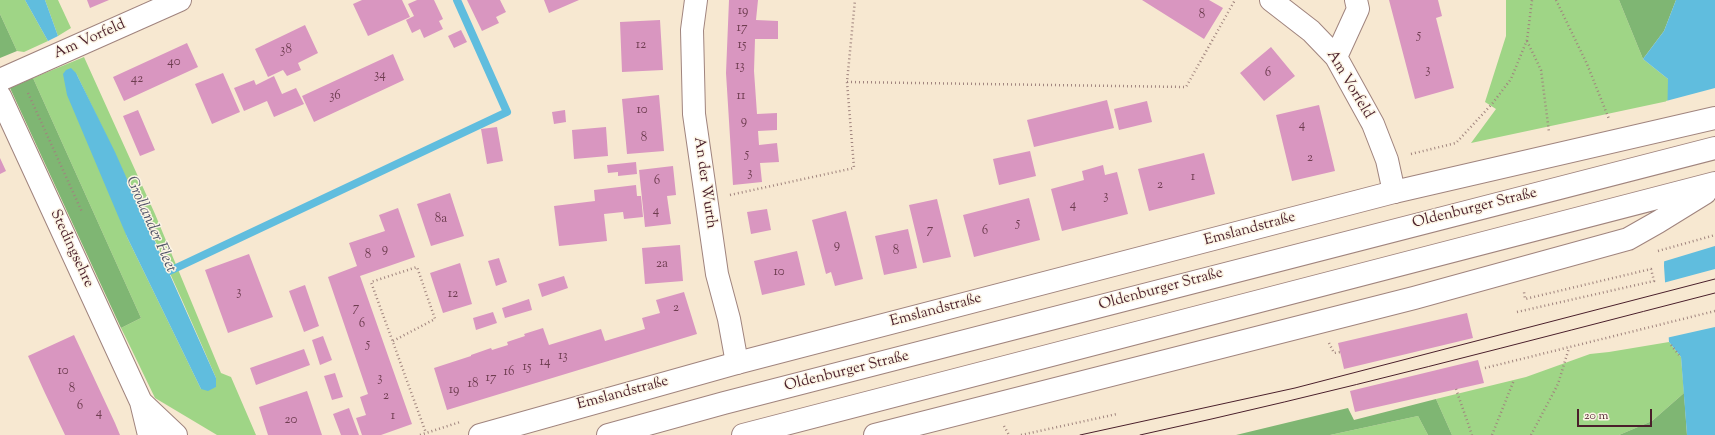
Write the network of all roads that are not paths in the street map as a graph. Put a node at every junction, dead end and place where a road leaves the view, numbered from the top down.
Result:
1 (180, 0) edge
2 (696, 0) edge
3 (1271, 0) edge
4 (1356, 0) edge
5 (1336, 57) junction
6 (0, 80) edge
7 (0, 96) edge
8 (1715, 118) edge
9 (1715, 148) edge
10 (1715, 183) edge
11 (1715, 187) edge
12 (1394, 192) junction
13 (737, 363) junction
14 (141, 402) junction
15 (149, 435) edge
16 (176, 435) edge
17 (480, 435) edge
18 (608, 435) edge
19 (743, 435) edge
20 (875, 435) edge

1 - 6 main road, Am Vorfeld
2 - 13 main road, An der Wurth
3 - 5 main road, Am Vorfeld
4 - 5 main road
5 - 12 main road, Am Vorfeld
7 - 14 main road, Stedingsehre
8 - 12 main road, Emslandstraße
9 - 18 main road, Oldenburger Straße
10 - 19 main road
11 - 20 main road
12 - 13 main road, Emslandstraße
13 - 17 main road, Emslandstraße
14 - 15 main road, Stedingsehre
14 - 16 main road, Stedingsehre

